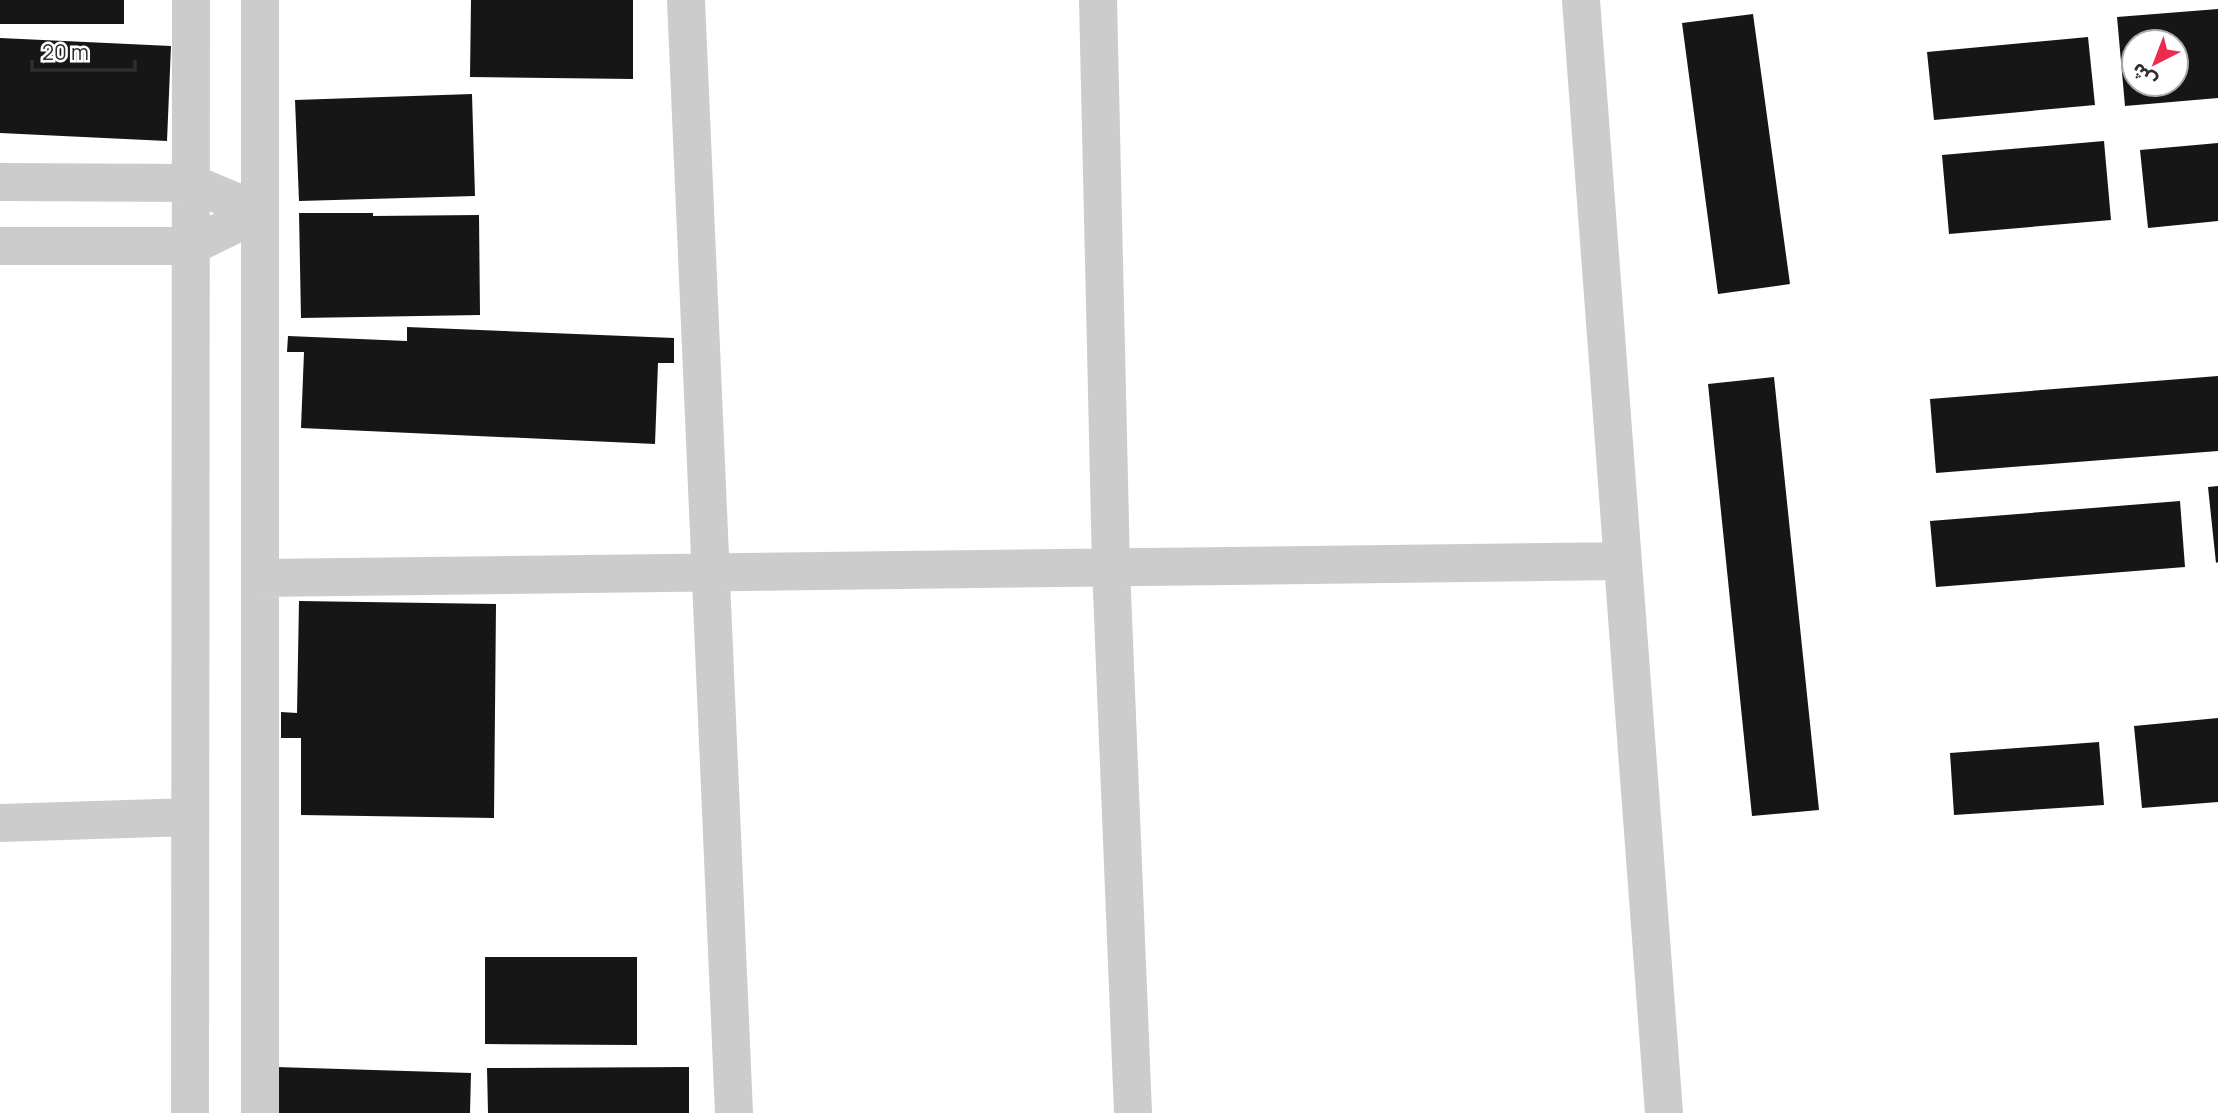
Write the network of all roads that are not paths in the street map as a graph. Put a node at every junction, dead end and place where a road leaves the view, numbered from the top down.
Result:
1 (191, 0) edge
2 (260, 0) edge
3 (686, 0) edge
4 (1098, 0) edge
5 (1581, 0) edge
6 (0, 182) edge
7 (191, 183) junction
8 (260, 212) junction
9 (191, 246) junction
10 (0, 247) edge
11 (1623, 561) junction
12 (1111, 567) junction
13 (711, 572) junction
14 (260, 578) junction
15 (190, 817) junction
16 (0, 823) edge
17 (190, 1113) edge
18 (260, 1113) edge
19 (734, 1113) edge
20 (1133, 1113) edge
21 (1664, 1113) edge

1 - 7 street
2 - 8 street
3 - 13 street
4 - 12 street
5 - 11 street
6 - 7 street
7 - 8 street
7 - 9 street
8 - 9 street
8 - 14 street
9 - 10 street
9 - 15 street
11 - 12 street
11 - 21 street
12 - 13 street
12 - 20 street
13 - 14 street
13 - 19 street
14 - 18 street
15 - 16 street
15 - 17 street

